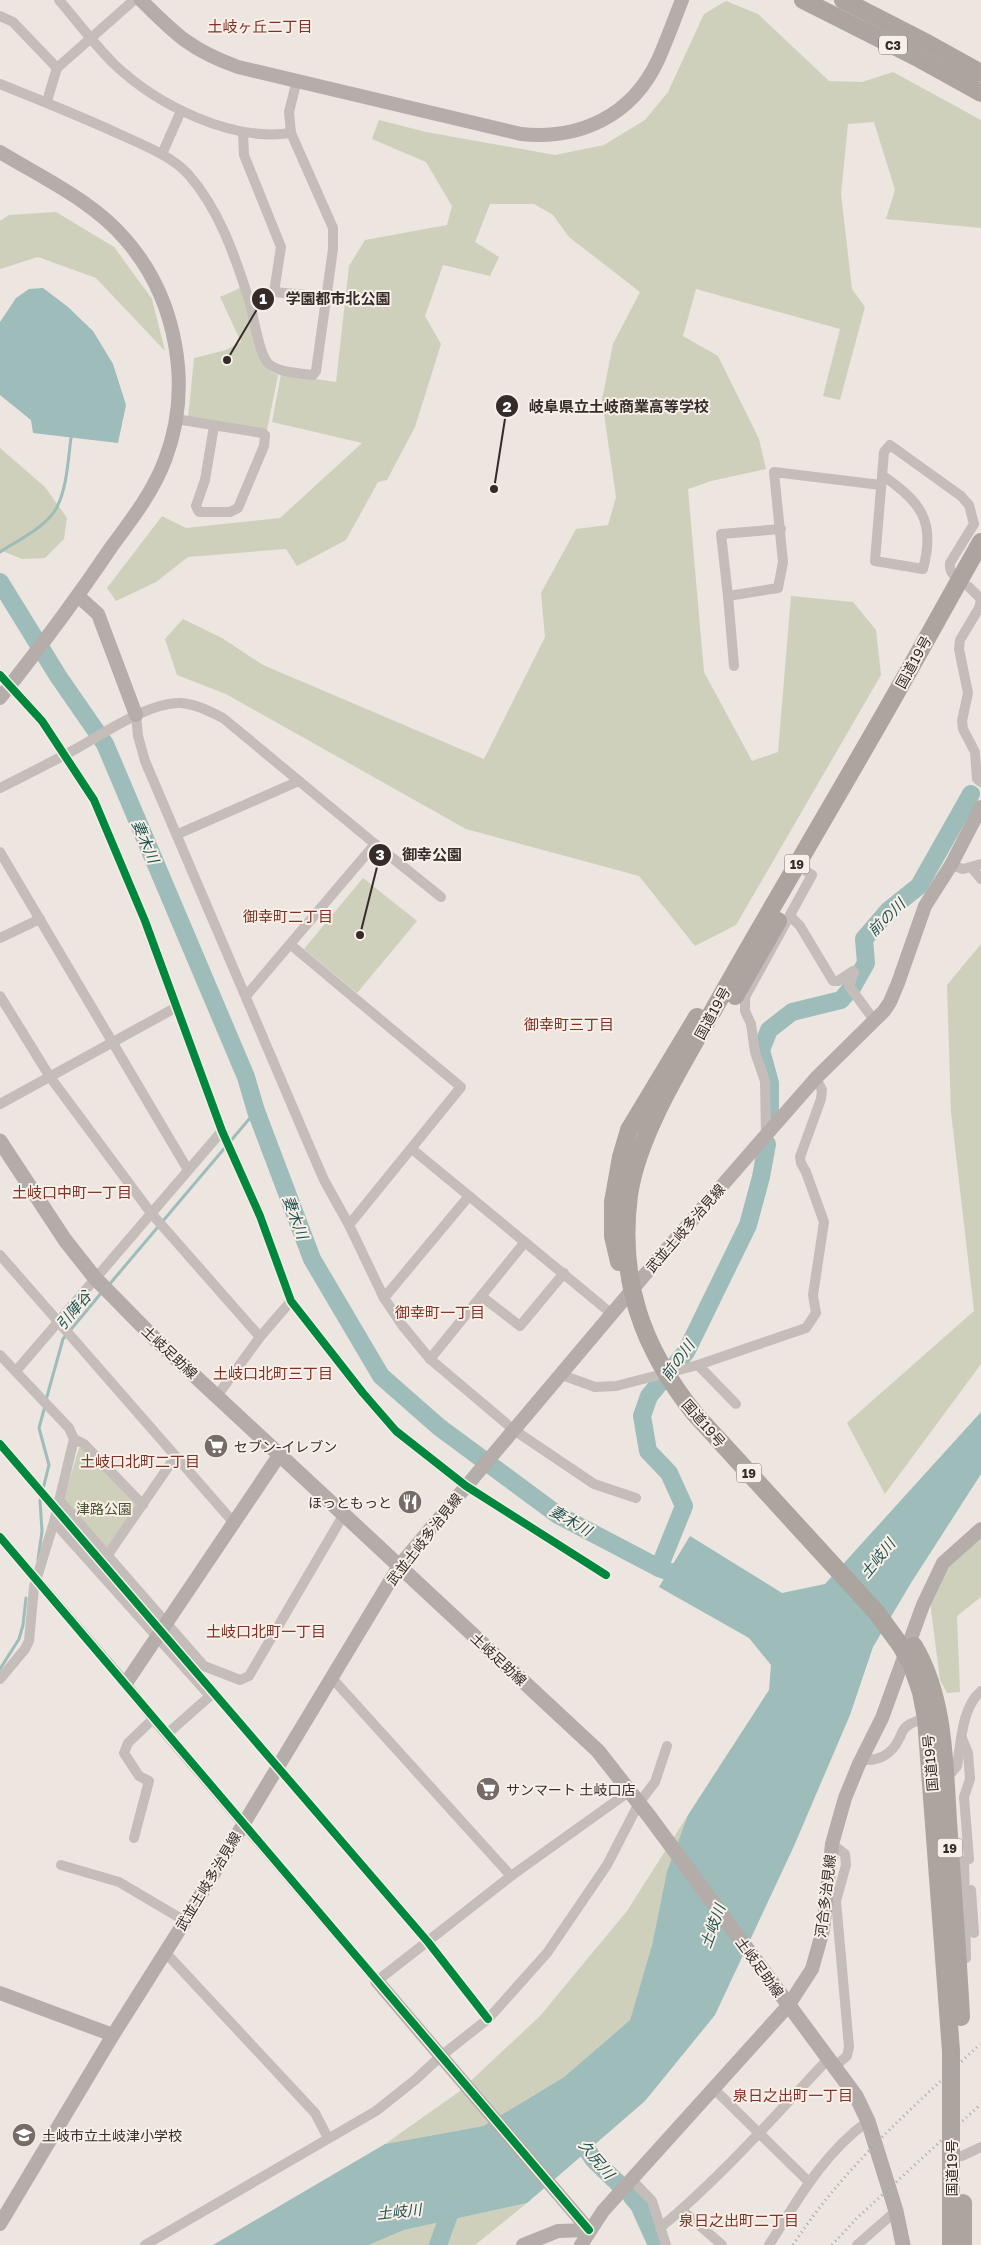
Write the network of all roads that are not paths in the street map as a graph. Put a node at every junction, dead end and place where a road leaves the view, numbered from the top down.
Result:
1 (59, 0) edge
2 (134, 0) edge
3 (141, 0) edge
4 (682, 0) edge
5 (803, 0) edge
6 (843, 0) edge
7 (0, 16) edge
8 (91, 37) junction
9 (57, 68) junction
10 (981, 74) edge
11 (297, 80) junction
12 (0, 84) edge
13 (981, 93) edge
14 (47, 101) junction
15 (181, 110) junction
16 (243, 132) junction
17 (291, 133) junction
18 (0, 152) edge
19 (162, 154) junction
20 (274, 292) junction
21 (327, 297) junction
22 (250, 301) junction
23 (176, 418) junction
24 (214, 426) junction
25 (882, 480) junction
26 (781, 528) junction
27 (981, 542) edge
28 (981, 567) edge
29 (973, 592) edge
30 (78, 596) junction
31 (728, 596) junction
32 (734, 666) dead end
33 (8, 680) edge
34 (0, 698) edge
35 (131, 718) junction
36 (68, 753) junction
37 (299, 781) junction
38 (981, 782) edge
39 (0, 788) edge
40 (981, 807) edge
41 (178, 834) junction
42 (375, 844) junction
43 (0, 852) edge
44 (950, 865) junction
45 (977, 866) edge
46 (806, 870) junction
47 (981, 879) edge
48 (440, 898) dead end
49 (791, 916) junction
50 (40, 919) junction
51 (0, 938) edge
52 (751, 944) junction
53 (291, 945) junction
54 (0, 996) edge
55 (246, 996) junction
56 (175, 1008) junction
57 (874, 1020) junction
58 (113, 1042) junction
59 (50, 1077) junction
60 (816, 1078) junction
61 (0, 1104) edge
62 (222, 1131) junction
63 (766, 1135) junction
64 (0, 1142) edge
65 (412, 1149) junction
66 (188, 1170) junction
67 (636, 1194) junction
68 (469, 1196) junction
69 (151, 1213) junction
70 (349, 1225) junction
71 (525, 1242) junction
72 (0, 1255) edge
73 (564, 1274) junction
74 (95, 1278) junction
75 (633, 1288) junction
76 (481, 1296) junction
77 (384, 1298) junction
78 (291, 1301) junction
79 (612, 1314) junction
80 (59, 1321) junction
81 (260, 1337) junction
82 (0, 1355) edge
83 (430, 1359) junction
84 (698, 1365) junction
85 (16, 1371) junction
86 (562, 1375) junction
87 (217, 1396) junction
88 (736, 1404) dead end
89 (513, 1432) junction
90 (74, 1439) junction
91 (280, 1454) junction
92 (175, 1457) junction
93 (468, 1484) junction
94 (636, 1498) dead end
95 (59, 1500) junction
96 (143, 1505) junction
97 (344, 1514) junction
98 (54, 1522) junction
99 (234, 1523) junction
100 (981, 1529) edge
101 (0, 1536) edge
102 (107, 1556) junction
103 (399, 1566) junction
104 (606, 1574) dead end
105 (37, 1580) junction
106 (167, 1624) junction
107 (157, 1639) junction
108 (915, 1660) junction
109 (331, 1677) junction
110 (0, 1679) edge
111 (126, 1683) junction
112 (981, 1691) edge
113 (926, 1718) junction
114 (154, 1719) junction
115 (167, 1734) junction
116 (962, 1738) junction
117 (667, 1746) dead end
118 (861, 1759) junction
119 (944, 1775) junction
120 (635, 1797) junction
121 (242, 1824) junction
122 (134, 1838) dead end
123 (832, 1844) junction
124 (969, 1859) junction
125 (61, 1865) dead end
126 (512, 1876) junction
127 (185, 1921) junction
128 (974, 1932) dead end
129 (165, 1952) junction
130 (958, 1961) junction
131 (377, 1981) junction
132 (0, 1993) edge
133 (788, 2006) junction
134 (113, 2035) junction
135 (957, 2048) junction
136 (443, 2058) junction
137 (831, 2063) junction
138 (714, 2089) junction
139 (868, 2121) junction
140 (759, 2132) junction
141 (328, 2138) junction
142 (959, 2145) junction
143 (981, 2146) edge
144 (631, 2179) junction
145 (809, 2182) junction
146 (682, 2210) junction
147 (896, 2211) junction
148 (0, 2224) edge
149 (660, 2228) junction
150 (589, 2230) junction
151 (145, 2245) edge
152 (523, 2245) edge
153 (581, 2245) edge
154 (666, 2245) edge
155 (722, 2245) edge
156 (769, 2245) edge
157 (857, 2245) edge
158 (903, 2245) edge
159 (951, 2245) edge
160 (963, 2245) edge

1 - 8 street
2 - 8 street
3 - 11 main road
4 - 11 main road
5 - 13 highway, C3
6 - 10 highway, C3
7 - 9 street
8 - 9 street
8 - 15 street
9 - 14 street
11 - 17 street
12 - 14 street
14 - 19 street
15 - 16 street
15 - 19 street
16 - 17 street
16 - 20 street
17 - 21 street
18 - 23 main road
19 - 22 street
20 - 21 street
20 - 22 street
21 - 22 street
23 - 24 street
23 - 30 main road
24 - 24 street
25 - 25 street
25 - 26 street
25 - 29 street
26 - 31 street
26 - 31 street
27 - 29 highway, 国道19号 / 19
28 - 29 highway, 国道19号 / 19
29 - 38 street
29 - 46 highway, 国道19号 / 19
29 - 52 highway, 国道19号 / 19
30 - 33 main road
30 - 35 main road
31 - 32 street
33 - 34 main road
33 - 36 street
35 - 36 street
35 - 37 street
35 - 41 street
36 - 39 street
36 - 56 street
37 - 41 street
37 - 42 street
40 - 44 main road, 武並土岐多治見線
41 - 55 street
42 - 48 street
42 - 53 street
43 - 50 street
44 - 45 street
44 - 57 main road, 武並土岐多治見線
45 - 47 street
46 - 49 street
46 - 67 highway, 国道19号 / 19
49 - 57 street
49 - 63 street
50 - 51 street
50 - 58 street
52 - 67 highway, 国道19号 / 19
52 - 75 highway
53 - 55 street
53 - 65 street
54 - 59 street
55 - 70 street
56 - 58 street
56 - 62 street
57 - 60 main road, 武並土岐多治見線
58 - 59 street
58 - 66 street
59 - 61 street
59 - 69 street
60 - 63 main road, 武並土岐多治見線
60 - 84 street
62 - 66 street
62 - 78 street
63 - 75 main road, 武並土岐多治見線
64 - 74 main road, 土岐足助線
65 - 68 street
65 - 70 street
66 - 69 street
67 - 108 highway, 国道19号 / 19
68 - 71 street
68 - 77 street
69 - 74 street
69 - 81 street
70 - 77 street
71 - 73 street
71 - 76 street
72 - 80 street
73 - 76 street
73 - 79 street
74 - 80 street
74 - 87 main road, 土岐足助線
75 - 79 main road, 武並土岐多治見線
76 - 83 street
77 - 83 street
78 - 81 street
78 - 93 street
79 - 86 main road, 武並土岐多治見線
80 - 85 street
80 - 92 street
81 - 87 street
82 - 85 street
83 - 89 street
84 - 86 street
84 - 88 street
85 - 90 street
86 - 89 main road, 武並土岐多治見線
87 - 91 main road, 土岐足助線
89 - 93 main road, 武並土岐多治見線
89 - 94 street
90 - 95 street
90 - 96 street
91 - 97 main road, 土岐足助線
91 - 99 main road
92 - 96 street
92 - 99 street
93 - 103 main road, 武並土岐多治見線
93 - 104 street
95 - 98 street
95 - 102 street
96 - 102 street
97 - 103 main road, 土岐足助線
97 - 106 street
98 - 105 street
98 - 107 street
99 - 106 main road
100 - 118 main road, 河合多治見線
101 - 105 street
102 - 106 street
103 - 109 main road, 武並土岐多治見線
103 - 120 main road, 土岐足助線
105 - 110 street
105 - 111 street
106 - 107 main road
107 - 111 main road
107 - 115 street
108 - 113 highway, 国道19号 / 19
108 - 119 highway, 国道19号 / 19
109 - 121 main road, 武並土岐多治見線
109 - 126 street
111 - 114 street
112 - 116 street
113 - 118 street
113 - 135 highway, 国道19号 / 19
114 - 115 street
114 - 122 street
115 - 121 street
116 - 119 street
116 - 124 street
117 - 120 street
118 - 123 main road, 河合多治見線
119 - 130 highway, 国道19号 / 19
120 - 126 street
120 - 133 main road, 土岐足助線
120 - 136 street
121 - 127 main road, 武並土岐多治見線
121 - 131 street
123 - 133 main road, 河合多治見線
123 - 137 street
124 - 128 street
124 - 130 street
125 - 127 street
126 - 131 street
127 - 129 main road, 武並土岐多治見線
129 - 134 main road, 武並土岐多治見線
129 - 141 street
130 - 135 highway, 国道19号 / 19
131 - 136 main road
132 - 134 main road
133 - 137 main road, 土岐足助線
133 - 138 main road, 河合多治見線
134 - 148 main road, 武並土岐多治見線
135 - 142 highway, 国道19号 / 19
136 - 141 street
136 - 150 main road
137 - 139 main road, 土岐足助線
137 - 140 street
138 - 140 street
138 - 144 main road, 河合多治見線
139 - 145 street
139 - 147 main road, 土岐足助線
140 - 145 street
140 - 146 street
141 - 151 street
142 - 143 street
142 - 159 highway, 国道19号 / 19
142 - 160 highway, 国道19号 / 19
144 - 149 street
144 - 150 main road, 河合多治見線
145 - 156 street
146 - 149 street
146 - 155 street
147 - 157 street
147 - 158 main road, 土岐足助線
149 - 154 street
150 - 152 main road
150 - 153 main road, 河合多治見線

